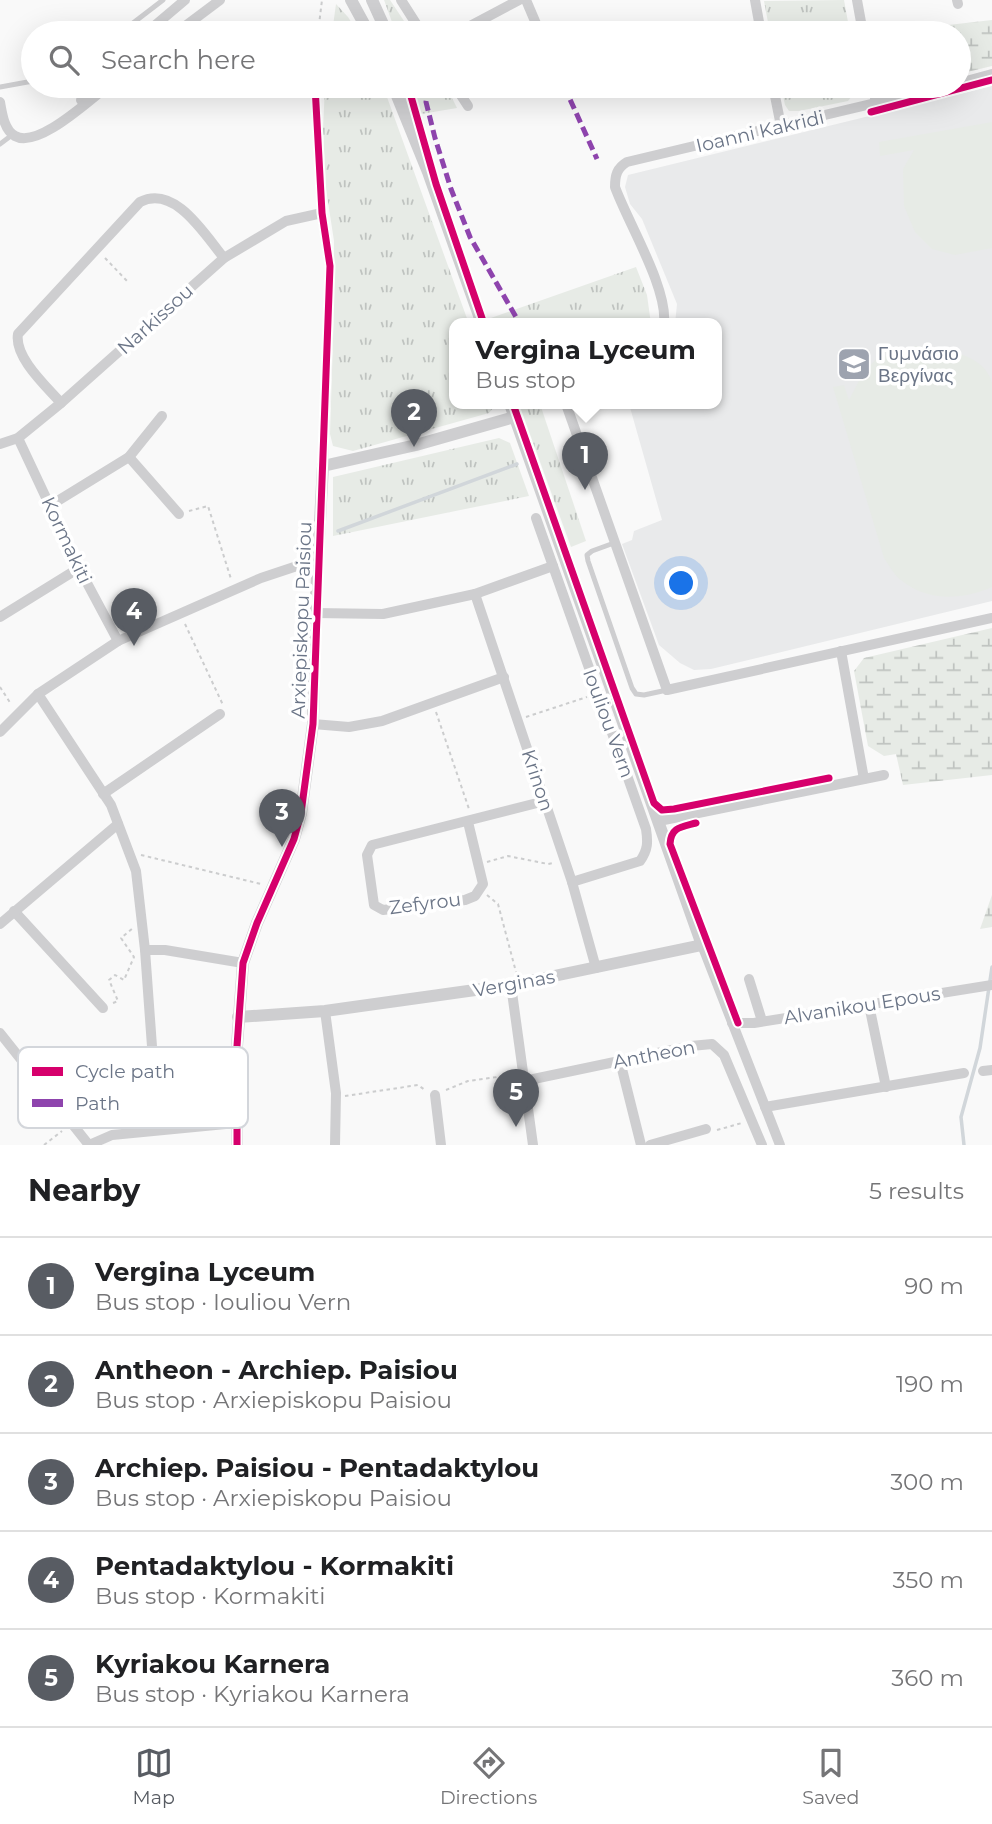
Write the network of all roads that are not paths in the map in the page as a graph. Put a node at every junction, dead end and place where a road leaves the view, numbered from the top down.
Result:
1 (163, 0) edge
2 (185, 0) edge
3 (220, 0) edge
4 (351, 0) edge
5 (372, 0) edge
6 (401, 0) edge
7 (519, 0) edge
8 (526, 0) edge
9 (755, 0) edge
10 (857, 0) edge
11 (136, 21) edge
12 (160, 21) edge
13 (192, 21) edge
14 (362, 21) edge
15 (382, 21) edge
16 (414, 21) edge
17 (480, 21) edge
18 (535, 21) edge
19 (757, 21) edge
20 (861, 21) edge
21 (992, 74) edge
22 (971, 80) edge
23 (21, 83) edge
24 (0, 87) edge
25 (83, 98) edge
26 (92, 98) edge
27 (316, 98) edge
28 (398, 98) edge
29 (407, 98) edge
30 (463, 98) edge
31 (776, 98) edge
32 (875, 98) edge
33 (900, 98) edge
34 (0, 102) edge
35 (876, 104) junction
36 (468, 106) dead end
37 (57, 125) junction
38 (782, 126) junction
39 (12, 135) junction
40 (0, 145) edge
41 (428, 172) junction
42 (322, 213) junction
43 (224, 258) junction
44 (480, 318) edge
45 (664, 318) edge
46 (61, 403) junction
47 (512, 409) edge
48 (568, 409) edge
49 (162, 416) dead end
50 (514, 417) junction
51 (18, 438) junction
52 (0, 444) edge
53 (130, 457) junction
54 (323, 466) junction
55 (51, 505) junction
56 (179, 514) road end
57 (536, 518) dead end
58 (614, 543) junction
59 (318, 559) junction
60 (553, 566) junction
61 (79, 568) junction
62 (475, 594) junction
63 (315, 613) junction
64 (0, 617) edge
65 (992, 618) edge
66 (118, 642) junction
67 (841, 651) junction
68 (504, 677) junction
69 (667, 690) junction
70 (38, 694) junction
71 (220, 714) road end
72 (313, 724) junction
73 (0, 732) edge
74 (884, 775) dead end
75 (864, 779) junction
76 (103, 794) junction
77 (545, 801) junction
78 (470, 821) junction
79 (659, 821) junction
80 (118, 824) junction
81 (572, 882) junction
82 (14, 911) junction
83 (0, 924) edge
84 (702, 945) junction
85 (145, 950) junction
86 (243, 963) junction
87 (596, 968) junction
88 (749, 979) dead end
89 (515, 985) junction
90 (987, 986) edge
91 (869, 1004) junction
92 (103, 1008) road end
93 (325, 1011) junction
94 (238, 1017) junction
95 (762, 1021) junction
96 (732, 1023) junction
97 (0, 1035) edge
98 (152, 1047) edge
99 (237, 1047) edge
100 (18, 1058) edge
101 (620, 1060) junction
102 (964, 1073) dead end
103 (524, 1077) junction
104 (886, 1087) junction
105 (435, 1095) road end
106 (765, 1107) junction
107 (74, 1128) edge
108 (171, 1128) edge
109 (158, 1129) joint
110 (706, 1129) road end
111 (89, 1145) edge
112 (335, 1145) edge
113 (440, 1145) edge
114 (533, 1145) edge
115 (641, 1145) edge
116 (650, 1145) edge
117 (762, 1145) edge
118 (780, 1145) edge

1 - 11 lane
2 - 12 street
3 - 13 street
4 - 14 street
5 - 15 street
6 - 16 street
7 - 17 street
8 - 18 street
9 - 19 street
10 - 20 street
21 - 22 street
23 - 24 lane
25 - 37 street
26 - 37 street
27 - 42 street, Arxiepiskopu Paisiou
28 - 41 street
29 - 41 street
30 - 36 street
31 - 38 street
32 - 35 street
33 - 35 street, Ioanni Kakridi
34 - 39 street
35 - 38 street, Ioanni Kakridi
37 - 39 street
38 - 45 street, Ioanni Kakridi
39 - 40 lane
41 - 44 street
42 - 43 street, Narkissou
42 - 54 street, Arxiepiskopu Paisiou
43 - 46 street, Narkissou
43 - 46 street
46 - 51 street, Narkissou
47 - 50 street
48 - 58 street
49 - 53 street
50 - 54 street
50 - 79 street
51 - 52 street, Narkissou
51 - 55 street, Kormakiti
53 - 55 street
53 - 56 street
54 - 59 street, Arxiepiskopu Paisiou
55 - 61 street, Kormakiti
57 - 60 street, Iouliou Vern
58 - 69 street
58 - 69 lane
59 - 63 street, Arxiepiskopu Paisiou
59 - 66 street
60 - 62 street
60 - 81 street, Iouliou Vern
61 - 64 street
61 - 66 street, Kormakiti
62 - 63 street
62 - 68 street, Krinon
63 - 72 street, Arxiepiskopu Paisiou
65 - 67 street
66 - 70 street
67 - 69 street
67 - 75 street
68 - 72 street
68 - 77 street, Krinon
70 - 73 street
70 - 76 street
71 - 76 street
72 - 86 street, Arxiepiskopu Paisiou
74 - 75 street
75 - 79 street
76 - 80 street
77 - 78 street, Zefyrou
77 - 81 street, Krinon
78 - 78 street, Zefyrou
79 - 84 street
80 - 82 street
80 - 85 street
81 - 87 street, Krinon
82 - 83 street
82 - 92 street
84 - 87 street, Verginas
84 - 96 street
85 - 86 street
85 - 98 street
86 - 94 street, Arxiepiskopu Paisiou
87 - 89 street, Verginas
88 - 95 street
89 - 93 street, Verginas
89 - 103 street
90 - 91 street, Alvanikou Epous
91 - 95 street, Alvanikou Epous
91 - 104 street
93 - 94 street, Verginas
93 - 112 street
94 - 99 street, Arxiepiskopu Paisiou
95 - 96 street, Alvanikou Epous
96 - 106 street
97 - 100 street
101 - 103 street, Antheon
101 - 115 street
101 - 117 street, Antheon
102 - 104 street
103 - 114 street
104 - 106 street
105 - 113 street
106 - 118 street
107 - 111 street
108 - 109 street
109 - 111 street
110 - 116 street

